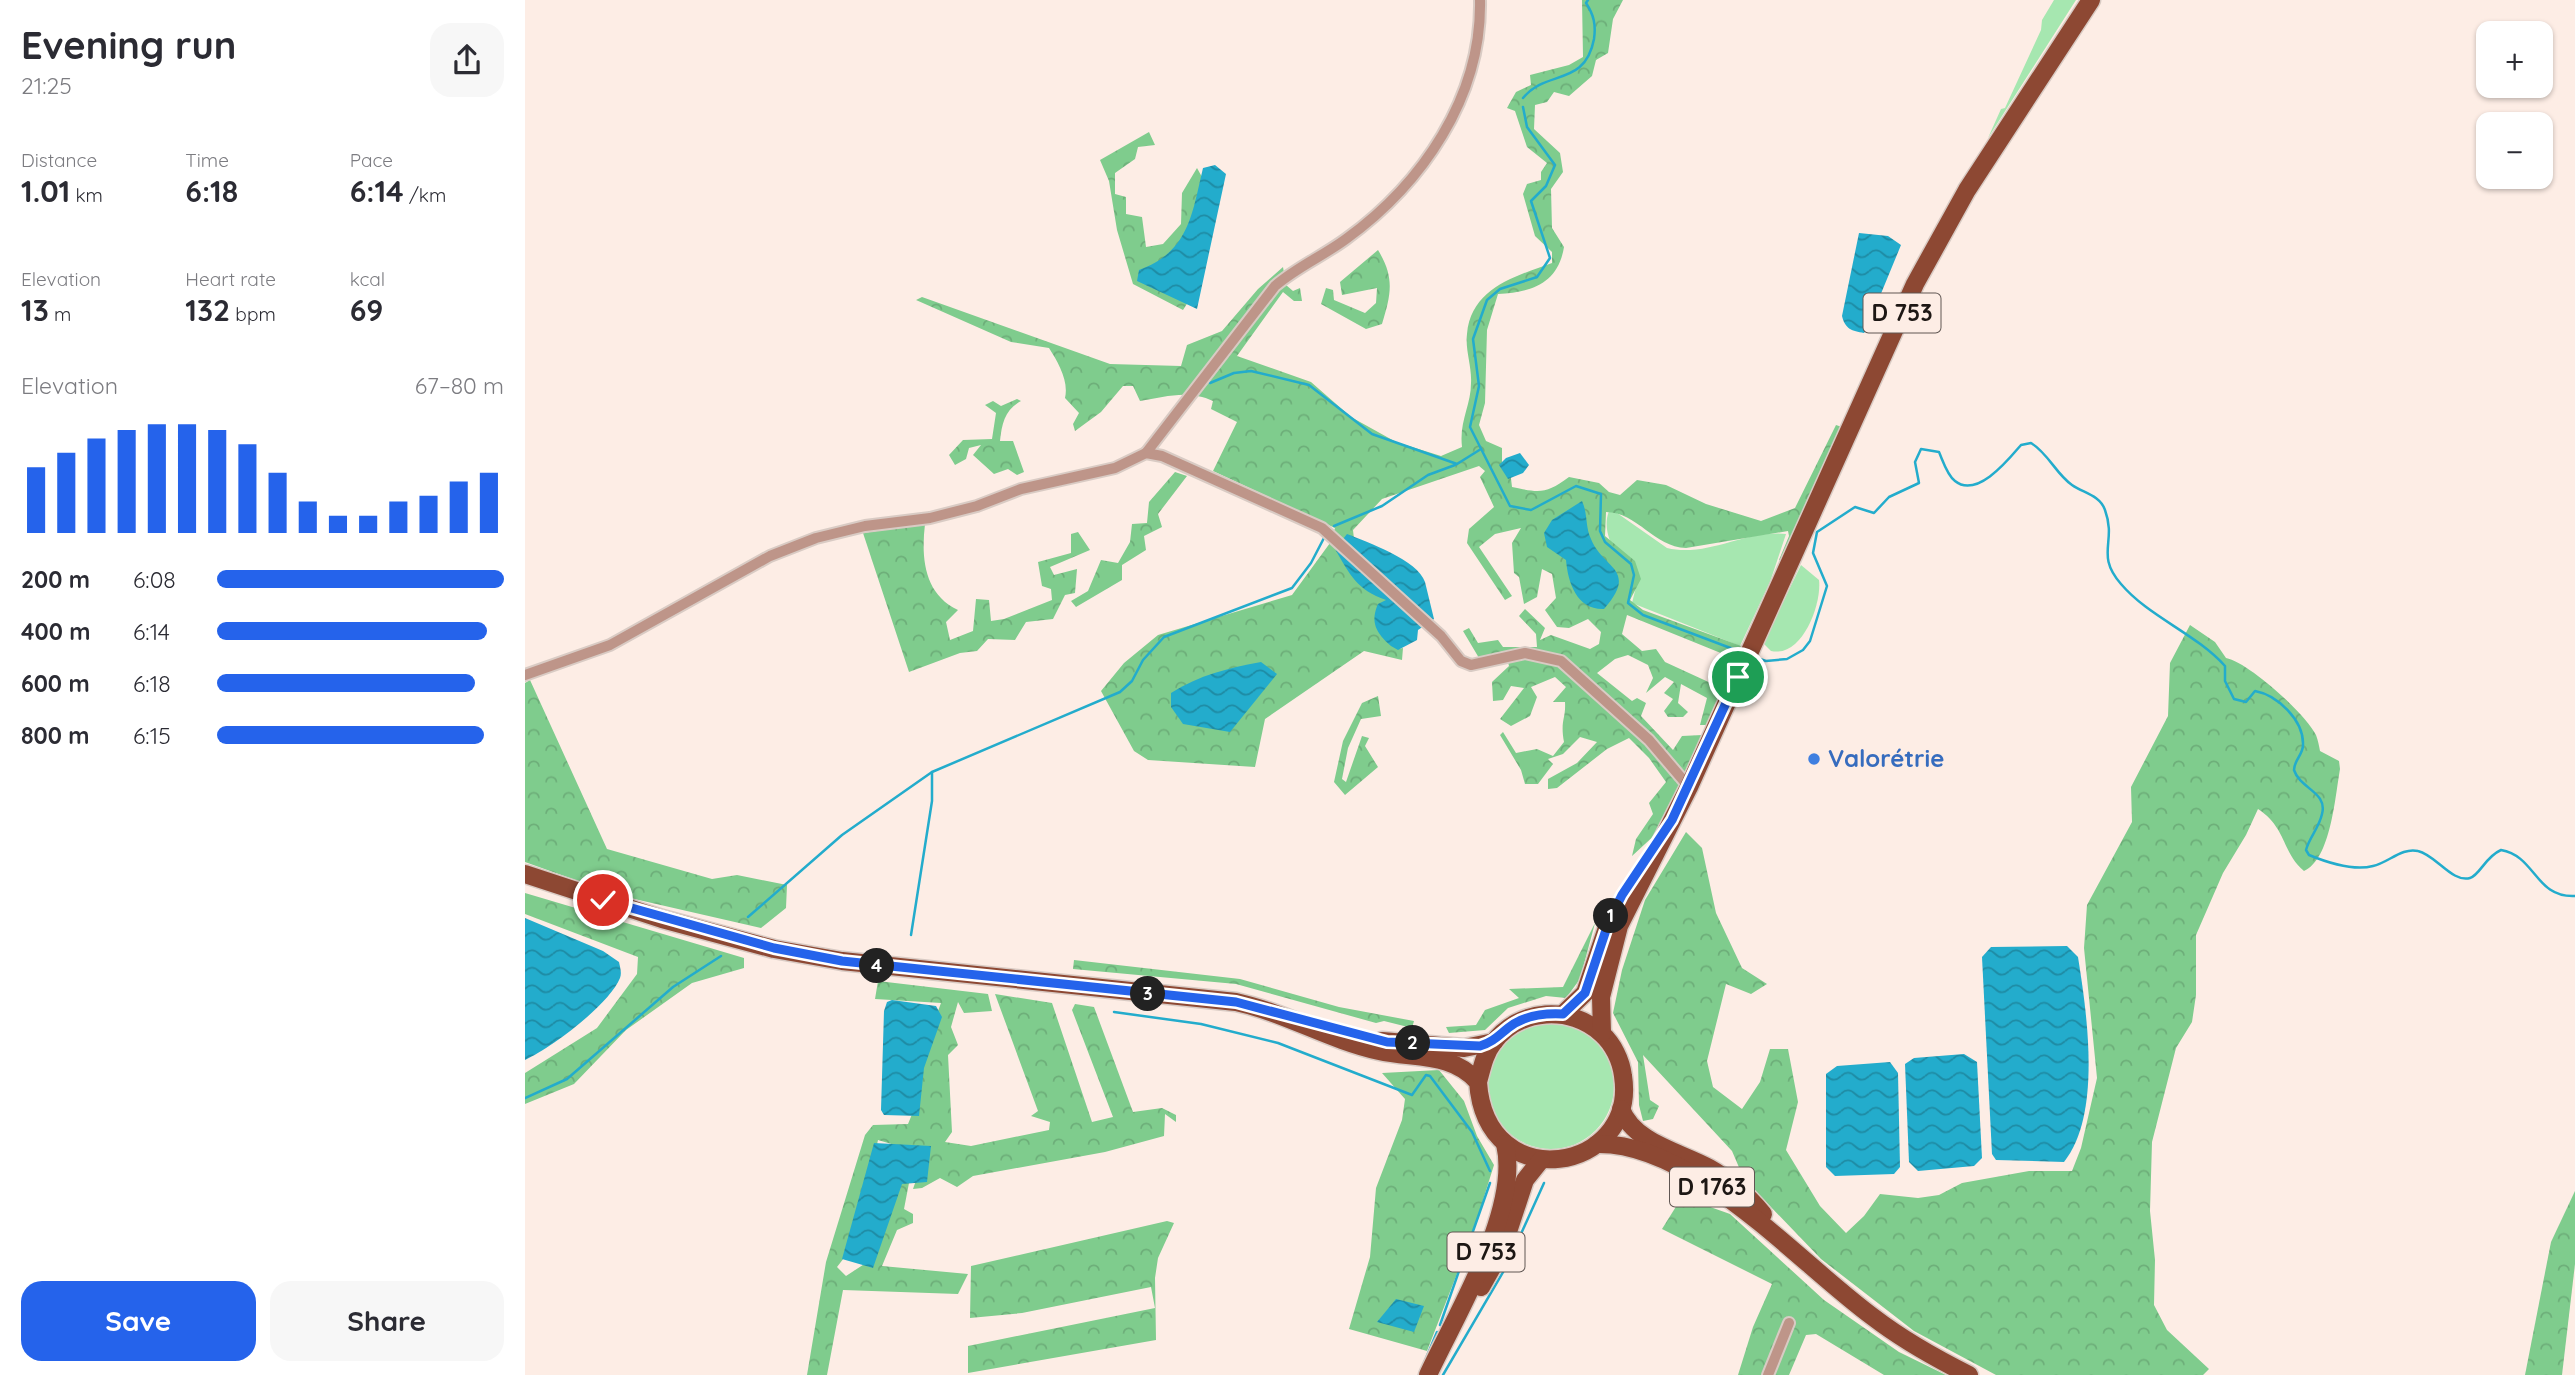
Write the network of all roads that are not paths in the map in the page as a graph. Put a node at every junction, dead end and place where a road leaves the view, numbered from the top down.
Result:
1 (1480, 0) edge
2 (2091, 0) edge
3 (1146, 453) junction
4 (525, 675) edge
5 (1689, 787) junction
6 (1656, 849) junction
7 (525, 874) edge
8 (1563, 1014) junction
9 (1284, 1016) junction
10 (1602, 1033) junction
11 (1494, 1042) junction
12 (1478, 1082) junction
13 (1621, 1109) junction
14 (1506, 1144) junction
15 (1597, 1144) junction
16 (1541, 1160) junction
17 (1809, 1266) junction
18 (1789, 1323) dead end
19 (1439, 1351) junction
20 (1428, 1375) edge
21 (1769, 1375) edge
22 (1969, 1375) edge

1 - 3 street
2 - 5 main road, D 753
3 - 4 street
3 - 5 street
5 - 6 main road, D 753
6 - 8 main road, D 753
6 - 10 main road, D 753
7 - 9 main road
8 - 10 main road
8 - 11 main road
9 - 11 main road
9 - 12 main road
10 - 13 main road
11 - 12 main road
12 - 14 main road
13 - 15 main road
13 - 17 main road, D 1763
14 - 16 main road
14 - 19 main road, D 753
15 - 16 main road
15 - 17 main road, D 1763
16 - 19 main road, D 753
17 - 22 main road, D 1763
18 - 21 street
19 - 20 main road, D 753

